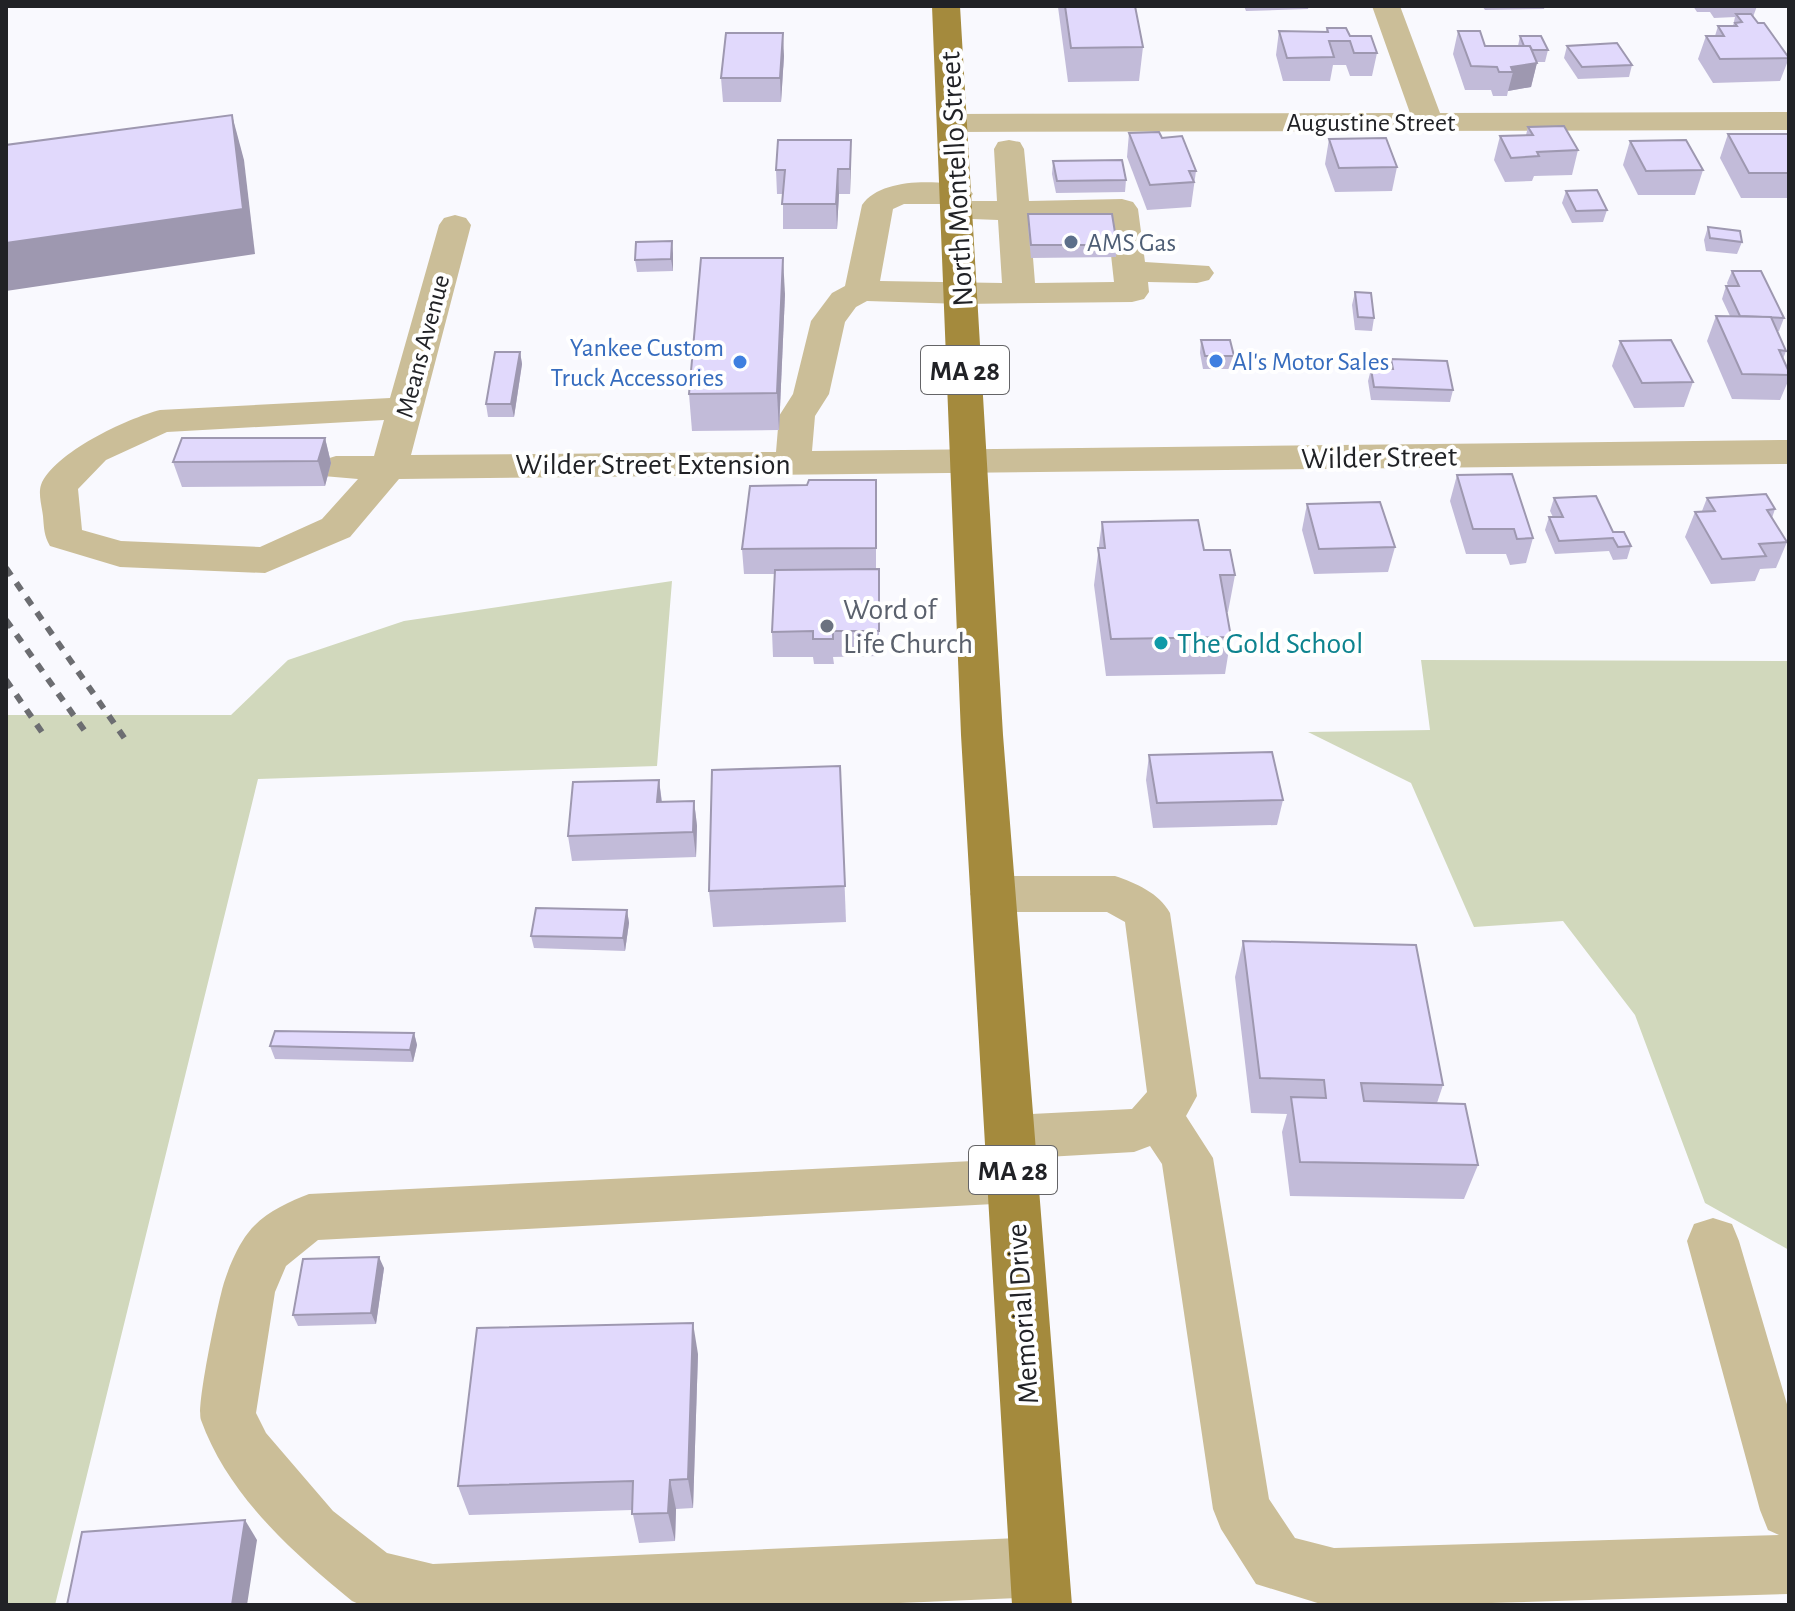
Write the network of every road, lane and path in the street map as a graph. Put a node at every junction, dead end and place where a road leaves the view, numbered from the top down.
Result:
1 (946, 6) edge
2 (1386, 6) edge
3 (1789, 121) edge
4 (1428, 122) junction
5 (953, 123) junction
6 (1007, 136) junction
7 (957, 203) junction
8 (1014, 210) junction
9 (455, 225) dead end
10 (1075, 231) junction
11 (1129, 272) junction
12 (1197, 273) dead end
13 (861, 291) junction
14 (1079, 292) junction
15 (1019, 293) junction
16 (962, 294) junction
17 (405, 408) junction
18 (1789, 452) edge
19 (793, 463) junction
20 (970, 463) junction
21 (389, 467) junction
22 (336, 468) dead end
23 (982, 735) joint
24 (993, 894) junction
25 (1158, 1116) junction
26 (1012, 1159) junction
27 (1713, 1241) dead end
28 (1789, 1510) edge
29 (1789, 1564) edge
30 (1041, 1586) edge

1 - 5 main road, North Montello Street / MA 28
2 - 4 street
3 - 4 street, Augustine Street
4 - 6 street, Augustine Street
5 - 6 street
5 - 7 main road, North Montello Street / MA 28
6 - 8 street
7 - 8 street
7 - 13 street
7 - 16 main road, North Montello Street / MA 28
8 - 10 street
8 - 15 street
9 - 17 street, Means Avenue
10 - 11 street
10 - 14 street
11 - 12 street
11 - 14 street
13 - 16 street
13 - 19 street
14 - 15 street
15 - 16 street
16 - 20 main road, North Montello Street / MA 28
17 - 21 street, Means Avenue
17 - 21 street
18 - 20 street, Wilder Street
19 - 20 street, Wilder Street Extension
19 - 21 street, Wilder Street Extension
20 - 23 main road, North Montello Street / MA 28
21 - 22 street, Wilder Street Extension
23 - 24 main road, Memorial Drive / MA 28
24 - 25 street
24 - 26 main road, Memorial Drive / MA 28
25 - 26 street
25 - 29 street
26 - 30 main road, Memorial Drive / MA 28
26 - 30 street
27 - 28 street

